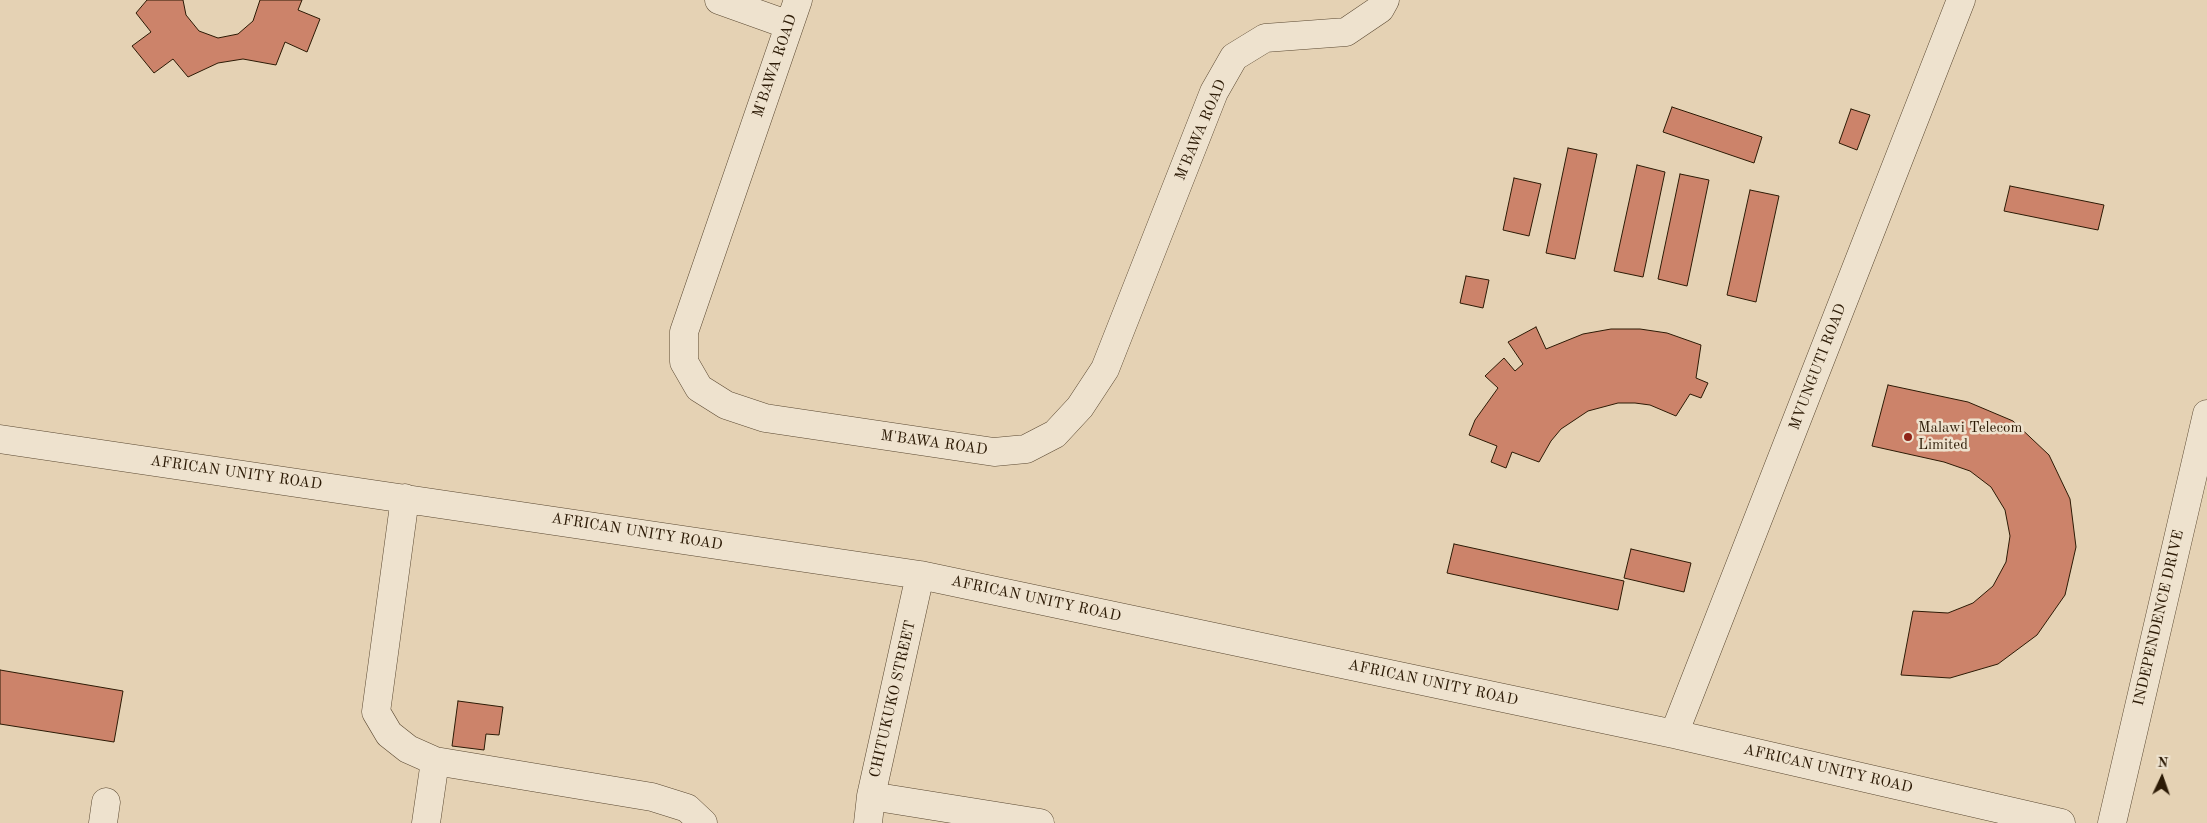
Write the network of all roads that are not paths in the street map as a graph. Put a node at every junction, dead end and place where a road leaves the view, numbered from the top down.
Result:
1 (719, 0) edge
2 (1385, 0) edge
3 (1961, 0) edge
4 (793, 12) edge
5 (2207, 414) edge
6 (0, 439) edge
7 (405, 498) junction
8 (920, 575) junction
9 (1674, 734) junction
10 (435, 761) junction
11 (871, 796) junction
12 (426, 823) edge
13 (703, 823) edge
14 (868, 823) edge
15 (1040, 823) edge
16 (2061, 823) edge
17 (2112, 823) edge

1 - 4 street
2 - 4 street, M'BAWA ROAD
3 - 9 street, MVUNGUTI ROAD
5 - 17 street, INDEPENDENCE DRIVE
6 - 7 street, AFRICAN UNITY ROAD
7 - 8 street, AFRICAN UNITY ROAD
7 - 10 street
8 - 9 street, AFRICAN UNITY ROAD
8 - 11 street, CHITUKUKO STREET
9 - 16 street, AFRICAN UNITY ROAD
10 - 12 street
10 - 13 street
11 - 14 street, CHITUKUKO STREET
11 - 15 street

